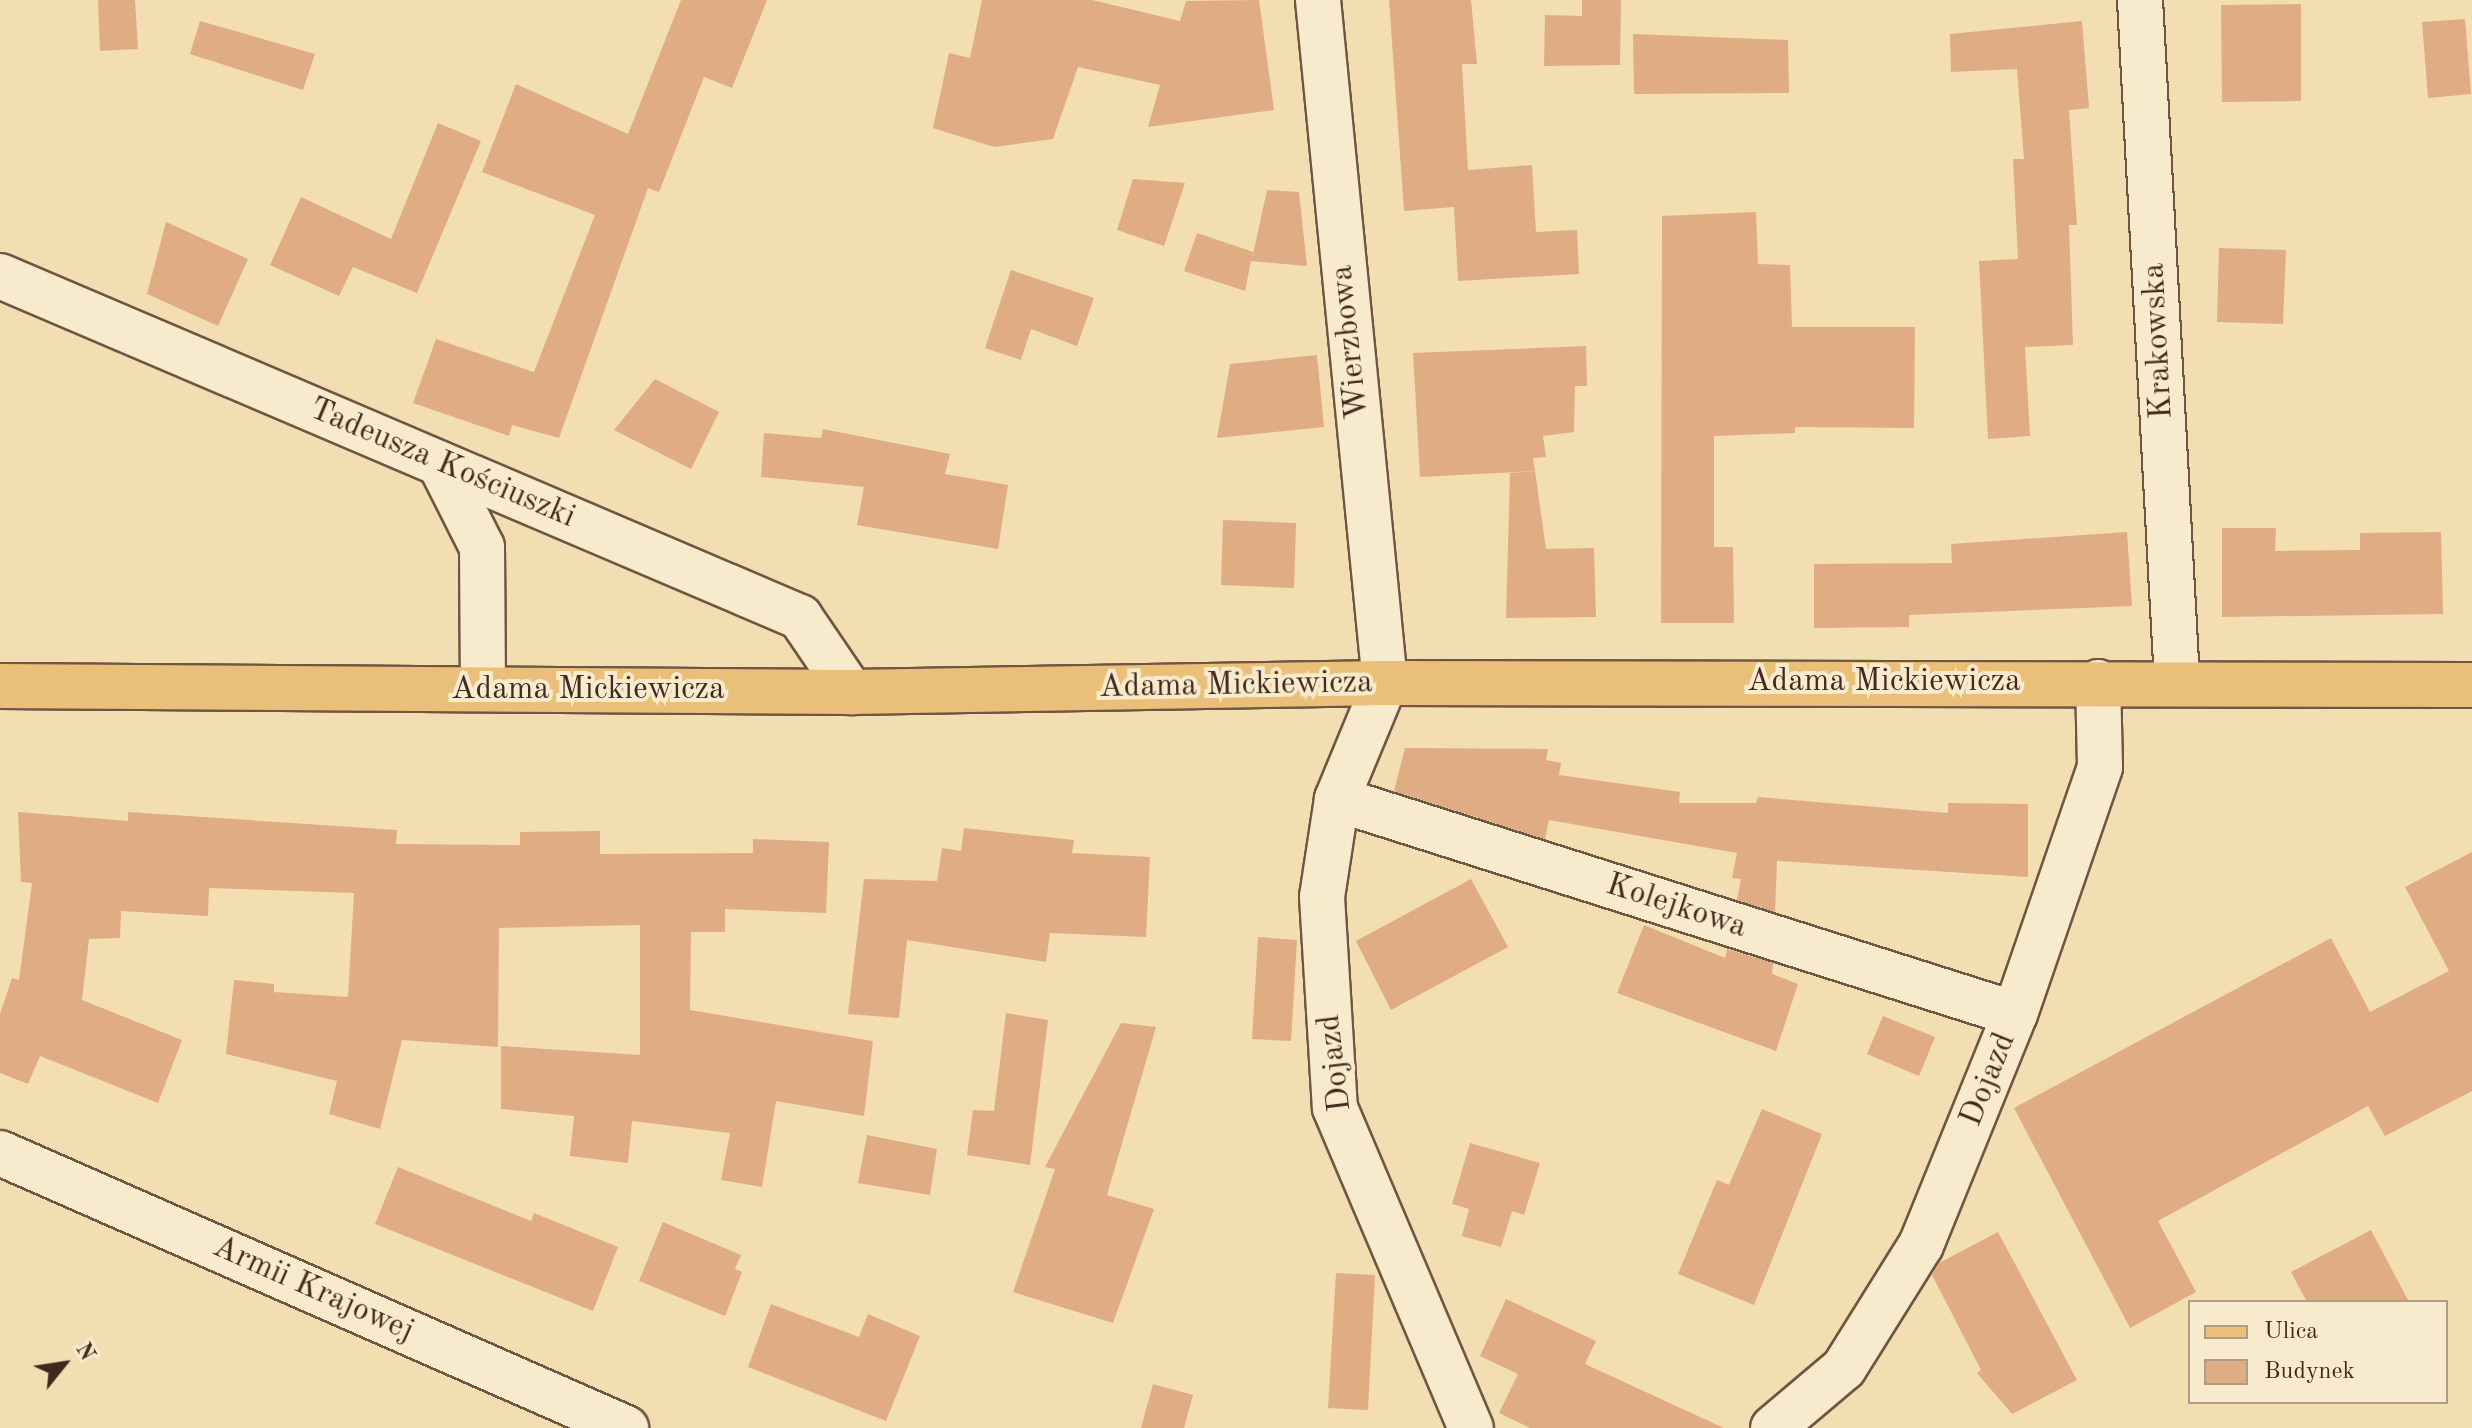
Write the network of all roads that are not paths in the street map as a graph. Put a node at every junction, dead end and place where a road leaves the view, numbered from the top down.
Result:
1 (1318, 0) edge
2 (2140, 0) edge
3 (0, 276) edge
4 (440, 464) junction
5 (2098, 682) junction
6 (2177, 682) junction
7 (1385, 683) junction
8 (2472, 685) edge
9 (0, 686) edge
10 (483, 689) junction
11 (851, 692) junction
12 (1337, 799) junction
13 (2015, 1014) junction
14 (0, 1153) edge
15 (626, 1428) edge
16 (1471, 1428) edge
17 (1773, 1428) edge

1 - 7 street, Wierzbowa
2 - 6 street, Krakowska
3 - 4 street, Tadeusza Kościuszki
4 - 10 street
4 - 11 street, Tadeusza Kościuszki
5 - 6 main road, Adama Mickiewicza
5 - 7 main road, Adama Mickiewicza
5 - 13 street, Dojazd
6 - 8 main road, Adama Mickiewicza
7 - 11 main road, Adama Mickiewicza
7 - 12 street, Dojazd
9 - 10 main road, Adama Mickiewicza
10 - 11 main road, Adama Mickiewicza
12 - 13 street, Kolejkowa
12 - 16 street, Dojazd
13 - 17 street, Dojazd
14 - 15 street, Armii Krajowej

